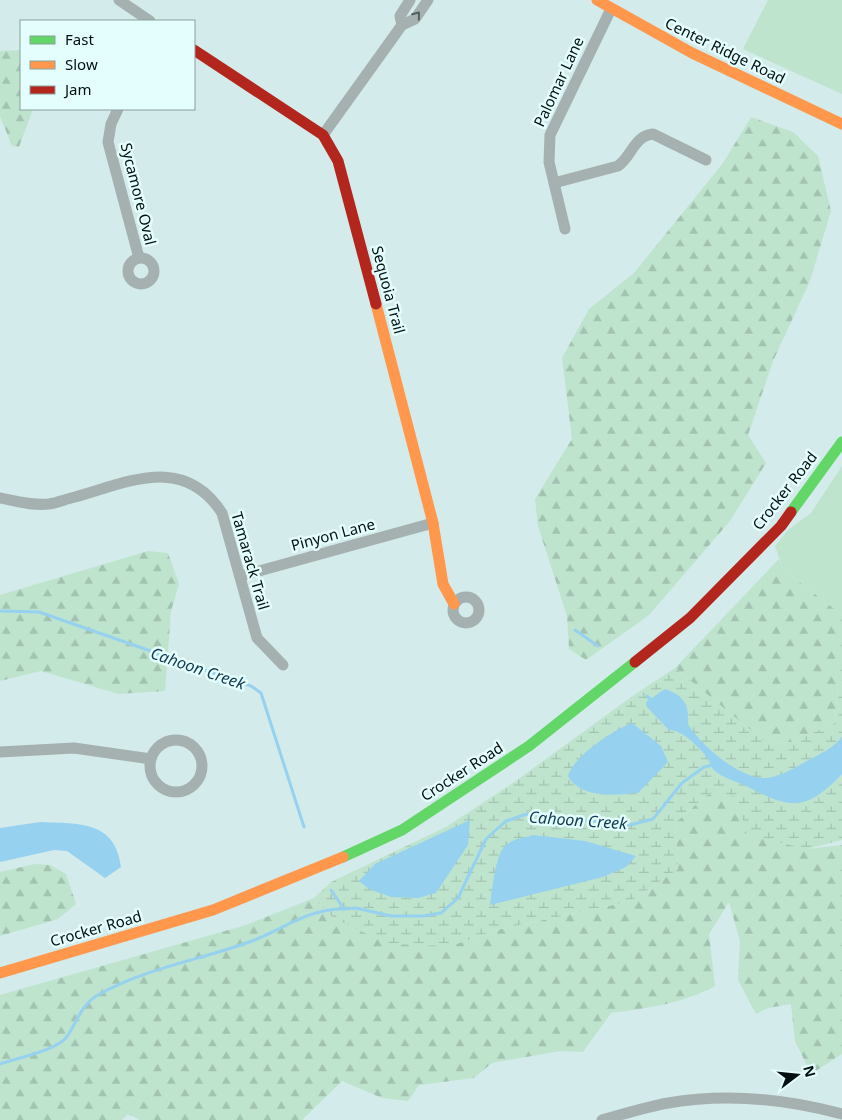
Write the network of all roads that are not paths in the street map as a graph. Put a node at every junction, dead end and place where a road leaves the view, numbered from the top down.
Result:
1 (119, 0) edge
2 (410, 0) edge
3 (428, 0) edge
4 (597, 0) edge
5 (611, 9) junction
6 (149, 20) edge
7 (402, 25) junction
8 (195, 51) edge
9 (118, 110) edge
10 (842, 124) edge
11 (323, 134) junction
12 (706, 160) dead end
13 (554, 183) junction
14 (565, 229) dead end
15 (139, 258) dead end
16 (842, 442) edge
17 (0, 498) edge
18 (433, 523) junction
19 (241, 576) junction
20 (454, 604) dead end
21 (283, 665) dead end
22 (0, 752) edge
23 (151, 760) junction
24 (0, 973) edge
25 (842, 1114) edge
26 (602, 1120) edge

1 - 6 street
2 - 7 street
7 -> 3 street
4 - 5 main road, Center Ridge Road
5 - 10 main road, Center Ridge Road
5 - 13 street, Palomar Lane
7 - 11 street
8 - 11 main road, Sequoia Trail
9 - 15 street, Sycamore Oval
11 - 18 main road, Sequoia Trail
12 - 13 street
13 - 14 street, Palomar Lane
16 - 24 main road, Crocker Road
17 - 19 street, Tamarack Trail
18 - 19 street, Pinyon Lane
18 - 20 main road, Sequoia Trail
19 - 21 street, Tamarack Trail
22 - 23 street
23 - 23 street
25 - 26 street

